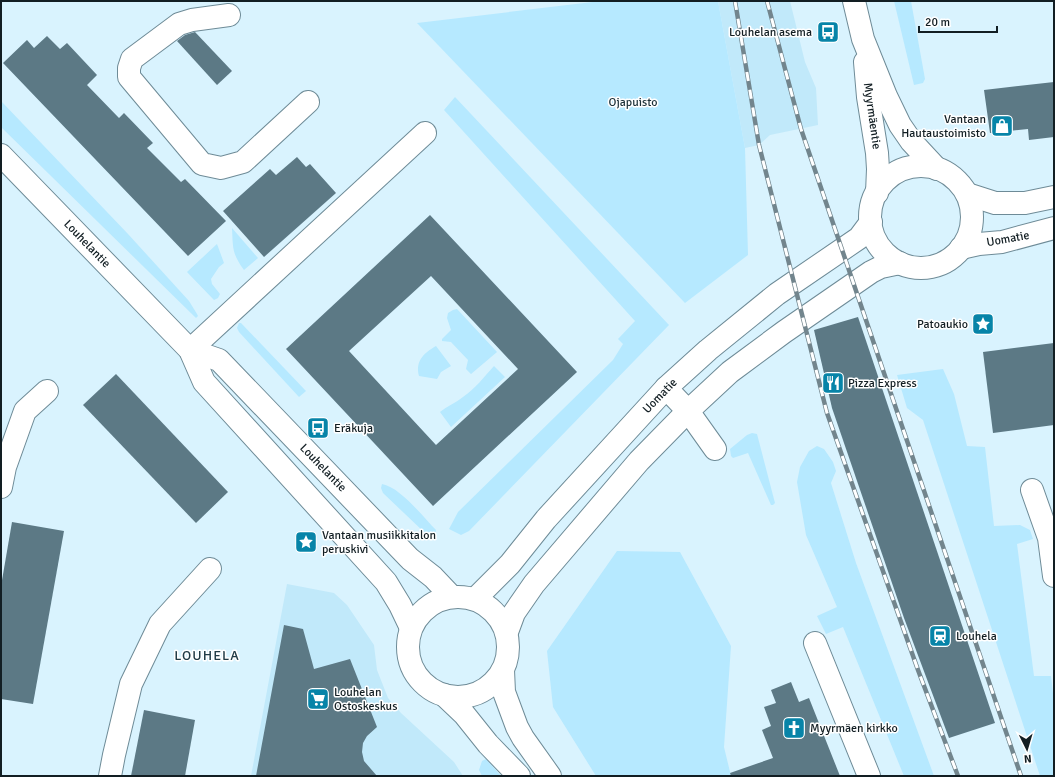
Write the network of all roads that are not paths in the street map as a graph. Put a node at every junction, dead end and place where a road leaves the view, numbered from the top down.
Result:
1 (854, 1) edge
2 (229, 15) dead end
3 (863, 39) junction
4 (308, 102) dead end
5 (425, 133) dead end
6 (1, 155) edge
7 (937, 168) junction
8 (877, 193) junction
9 (967, 194) junction
10 (1054, 197) edge
11 (871, 222) junction
12 (1054, 228) edge
13 (961, 248) junction
14 (900, 263) junction
15 (190, 350) junction
16 (666, 388) junction
17 (47, 391) dead end
18 (688, 411) junction
19 (715, 449) dead end
20 (1, 487) edge
21 (1032, 490) dead end
22 (210, 569) dead end
23 (1054, 576) edge
24 (451, 596) junction
25 (475, 599) junction
26 (411, 628) junction
27 (506, 632) junction
28 (815, 643) dead end
29 (503, 670) junction
30 (444, 695) junction
31 (110, 776) edge
32 (519, 776) edge
33 (550, 776) edge
34 (869, 776) edge

1 - 3 street, Myyrmäentie
2 - 4 street
3 - 7 street, Myyrmäentie
3 - 8 street, Myyrmäentie
5 - 15 street
6 - 15 street, Louhelantie
7 - 8 street
7 - 9 street
8 - 11 street
9 - 10 street
9 - 13 street
11 - 14 street
11 - 16 street, Uomatie
12 - 13 street, Uomatie
13 - 14 street
14 - 18 street
15 - 24 street, Louhelantie
15 - 26 street, Louhelantie
16 - 18 street
16 - 25 street, Uomatie
17 - 20 street
18 - 19 street
18 - 27 street
21 - 23 street
22 - 31 street
24 - 25 street
24 - 26 street
25 - 27 street
26 - 30 street
27 - 29 street
28 - 34 street
29 - 30 street
29 - 33 street
30 - 32 street

